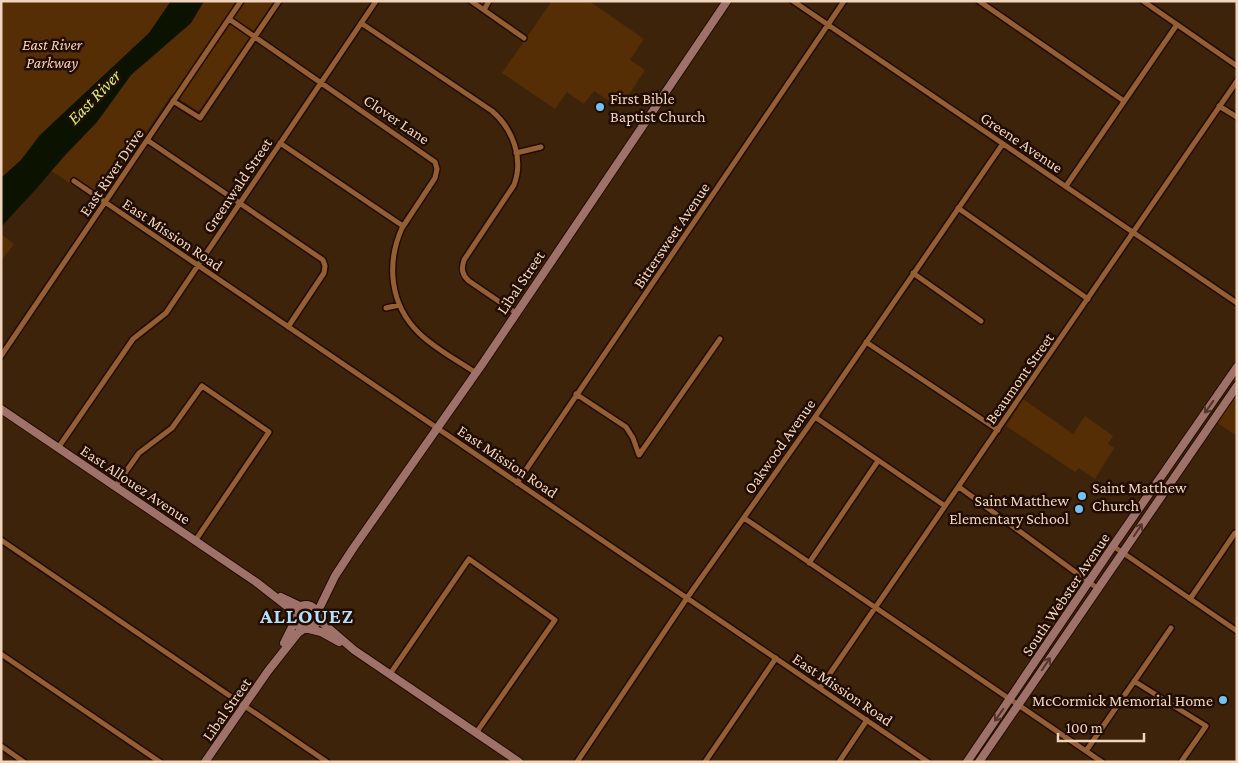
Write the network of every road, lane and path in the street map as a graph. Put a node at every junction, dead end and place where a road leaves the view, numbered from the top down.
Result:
1 (241, 1) edge
2 (279, 1) edge
3 (376, 1) edge
4 (471, 1) edge
5 (489, 1) edge
6 (727, 1) edge
7 (793, 1) edge
8 (844, 1) edge
9 (979, 1) edge
10 (1143, 1) edge
11 (484, 10) junction
12 (229, 19) junction
13 (361, 23) junction
14 (828, 26) junction
15 (1176, 26) junction
16 (255, 37) junction
17 (524, 38) dead end
18 (1237, 66) edge
19 (1237, 81) edge
20 (321, 82) junction
21 (174, 101) junction
22 (1124, 101) junction
23 (1219, 106) junction
24 (1237, 118) edge
25 (147, 140) junction
26 (280, 144) junction
27 (1002, 145) junction
28 (541, 147) dead end
29 (516, 153) junction
30 (74, 181) dead end
31 (1066, 186) junction
32 (105, 203) junction
33 (240, 203) junction
34 (958, 208) junction
35 (403, 226) junction
36 (1133, 232) junction
37 (198, 266) junction
38 (913, 273) junction
39 (1088, 299) junction
40 (1237, 304) edge
41 (399, 305) junction
42 (386, 308) dead end
43 (516, 312) junction
44 (981, 321) dead end
45 (288, 327) junction
46 (720, 339) dead end
47 (866, 342) junction
48 (1, 356) edge
49 (1237, 367) edge
50 (476, 373) junction
51 (1237, 386) edge
52 (576, 394) junction
53 (1, 409) edge
54 (815, 417) junction
55 (437, 428) junction
56 (998, 430) junction
57 (58, 448) junction
58 (878, 461) junction
59 (517, 483) junction
60 (115, 487) junction
61 (958, 487) junction
62 (945, 506) junction
63 (744, 518) junction
64 (1236, 534) edge
65 (1, 540) edge
66 (195, 541) junction
67 (1113, 546) junction
68 (1122, 554) junction
69 (809, 563) junction
70 (335, 576) junction
71 (256, 582) junction
72 (1089, 582) junction
73 (1097, 588) junction
74 (687, 598) junction
75 (1190, 599) junction
76 (304, 606) junction
77 (875, 608) junction
78 (318, 616) junction
79 (295, 619) junction
80 (1171, 628) dead end
81 (306, 629) junction
82 (1237, 632) edge
83 (354, 650) junction
84 (1, 654) edge
85 (776, 658) junction
86 (268, 671) junction
87 (390, 674) junction
88 (1134, 680) junction
89 (820, 688) junction
90 (1010, 699) junction
91 (1018, 704) junction
92 (245, 706) junction
93 (867, 720) junction
94 (476, 732) junction
95 (1, 746) edge
96 (1086, 751) junction
97 (24, 762) edge
98 (160, 762) edge
99 (205, 762) edge
100 (326, 762) edge
101 (519, 762) edge
102 (577, 762) edge
103 (705, 762) edge
104 (839, 762) edge
105 (928, 762) edge
106 (967, 762) edge
107 (979, 762) edge
108 (1102, 762) edge
109 (1181, 762) edge

1 - 12 street, East River Drive
2 - 16 street
3 - 13 street, Greenwald Street
4 - 11 street
5 - 11 street
6 - 43 street, Libal Street
7 - 14 street, Greene Avenue
8 - 14 street, Bittersweet Avenue
9 - 22 street
10 - 15 street
11 - 17 street
12 - 16 street, Clover Lane
12 - 21 street, East River Drive
13 - 20 street, Greenwald Street
13 - 29 street
14 - 27 street, Greene Avenue
14 - 52 street, Bittersweet Avenue
15 - 18 street
15 - 22 street
16 - 20 street, Clover Lane
16 - 21 street
19 - 23 street, Beaumont Street
20 - 26 street, Greenwald Street
20 - 35 street, Clover Lane
21 - 25 street, East River Drive
22 - 31 street
23 - 24 street
23 - 36 street, Beaumont Street
25 - 32 street, East River Drive
25 - 33 street
26 - 33 street, Greenwald Street
26 - 35 street
27 - 31 street, Greene Avenue
27 - 34 street, Oakwood Avenue
28 - 29 street
29 - 43 street
30 - 32 street, East Mission Road
31 - 36 street, Greene Avenue
32 - 37 street, East Mission Road
32 - 48 street, East River Drive
33 - 37 street, Greenwald Street
33 - 45 street
34 - 38 street, Oakwood Avenue
34 - 39 street
35 - 41 street, Clover Lane
36 - 39 street, Beaumont Street
36 - 40 street, Greene Avenue
37 - 45 street, East Mission Road
37 - 57 street, Greenwald Street
38 - 44 street
38 - 47 street, Oakwood Avenue
39 - 56 street, Beaumont Street
41 - 42 street
41 - 50 street, Clover Lane
43 - 50 street, Libal Street
45 - 55 street, East Mission Road
46 - 52 street
47 - 54 street, Oakwood Avenue
47 - 56 street
49 -> 67 street, South Webster Avenue
50 - 55 street, Libal Street
68 -> 51 street, South Webster Avenue
52 - 59 street, Bittersweet Avenue
53 - 57 street, East Allouez Avenue
54 - 58 street
54 - 63 street, Oakwood Avenue
55 - 59 street, East Mission Road
55 - 70 street, Libal Street
56 - 61 street, Beaumont Street
57 - 60 street, East Allouez Avenue
58 - 62 street
58 - 69 street
59 - 74 street, East Mission Road
60 - 66 street, East Allouez Avenue
60 - 66 street
61 - 62 street, Beaumont Street
61 - 72 street
62 - 77 street, Beaumont Street
63 - 69 street
63 - 74 street, Oakwood Avenue
64 - 75 street
65 - 92 street
66 - 71 street, East Allouez Avenue
67 - 68 street
67 - 72 street, South Webster Avenue
68 - 73 street, South Webster Avenue
68 - 75 street
69 - 77 street
70 - 76 street, Libal Street
70 - 78 street, Libal Street
71 - 76 street, East Allouez Avenue
71 - 79 street, East Allouez Avenue
72 - 73 street
72 - 90 street, South Webster Avenue
91 -> 73 street, South Webster Avenue
74 - 85 street, East Mission Road
74 - 102 street, Oakwood Avenue
75 - 82 street
76 - 78 street
76 - 79 street
77 - 89 street, Beaumont Street
77 - 90 street
78 - 81 street
78 - 83 street
79 - 81 street
79 - 86 street, Libal Street
80 - 88 street
81 - 83 street
81 - 86 street, Libal Street
83 - 87 street
84 - 98 street
85 - 89 street, East Mission Road
85 - 103 street
86 - 92 street, Libal Street
87 - 94 street
87 - 94 street
88 - 96 street
88 - 109 street
89 - 93 street, East Mission Road
90 - 91 street
90 -> 106 street, South Webster Avenue
91 - 96 street
91 - 107 street, South Webster Avenue
92 - 99 street, Libal Street
92 - 100 street
93 - 104 street
93 - 105 street, East Mission Road
94 - 101 street
95 - 97 street
96 - 108 street

